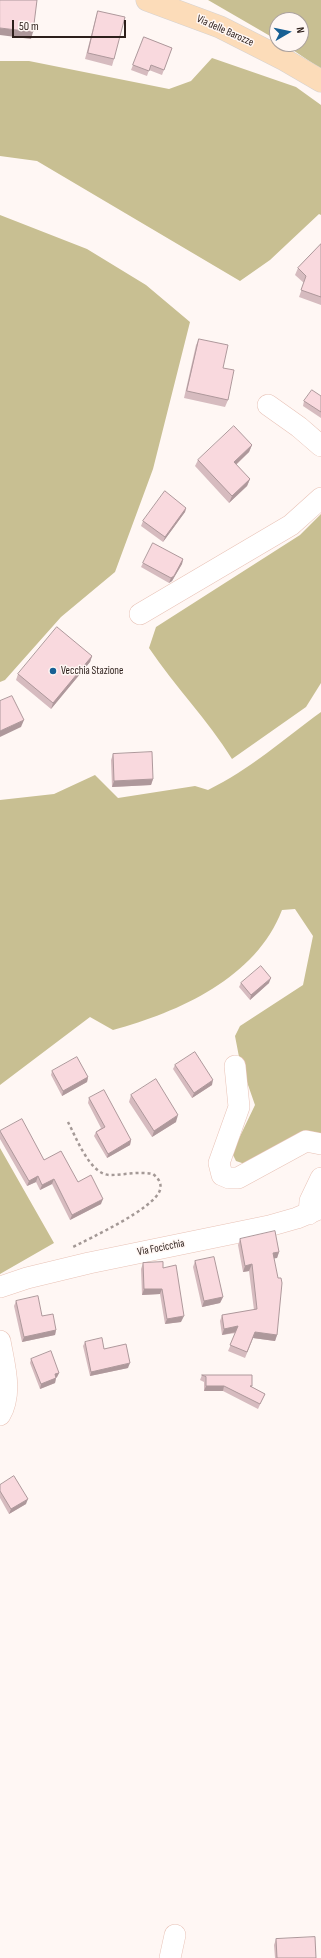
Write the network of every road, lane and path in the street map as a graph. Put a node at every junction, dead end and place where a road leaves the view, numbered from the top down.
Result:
1 (147, 0) edge
2 (321, 81) edge
3 (268, 405) dead end
4 (321, 446) edge
5 (321, 498) edge
6 (140, 614) dead end
7 (235, 1066) dead end
8 (68, 1122) dead end
9 (321, 1144) edge
10 (321, 1178) edge
11 (315, 1211) edge
12 (67, 1250) dead end
13 (0, 1287) edge
14 (0, 1341) edge
15 (0, 1415) edge
16 (175, 1935) dead end
17 (170, 1958) edge

1 - 2 main road, Via delle Barozze
3 - 4 street
5 - 6 street
7 - 9 street
8 - 12 path
10 - 11 street
11 - 13 street, Via Focicchia
14 - 15 street
16 - 17 street

